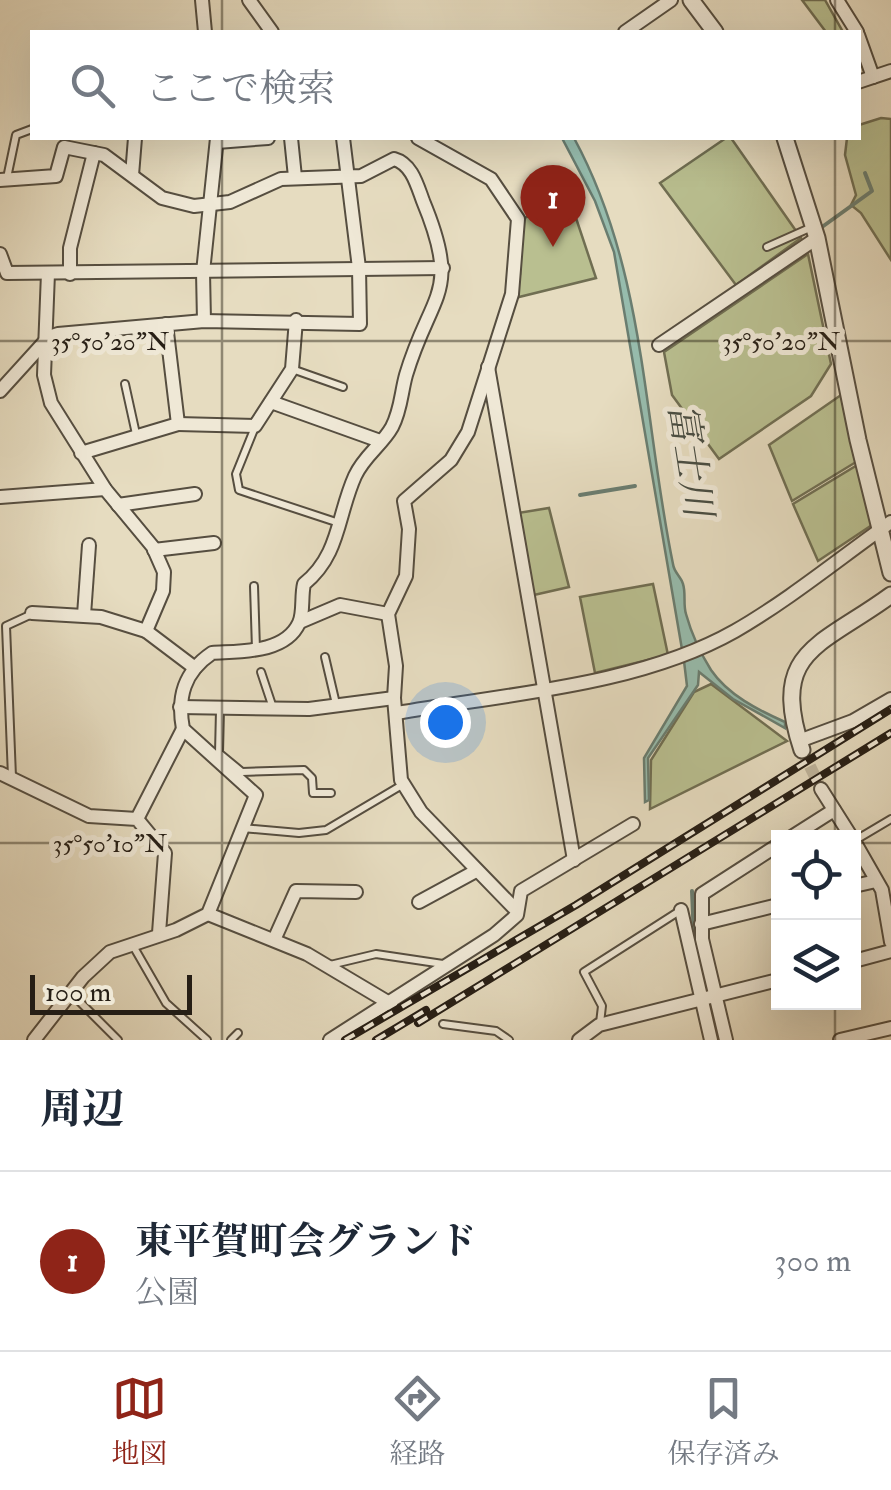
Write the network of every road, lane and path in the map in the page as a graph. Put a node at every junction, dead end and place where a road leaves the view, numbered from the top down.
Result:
1 (202, 0) edge
2 (249, 0) edge
3 (671, 0) edge
4 (691, 0) edge
5 (837, 0) edge
6 (205, 30) edge
7 (268, 30) edge
8 (628, 30) edge
9 (714, 30) edge
10 (856, 30) edge
11 (861, 51) edge
12 (891, 71) edge
13 (866, 79) edge
14 (30, 130) edge
15 (135, 140) edge
16 (217, 140) edge
17 (291, 140) edge
18 (343, 140) edge
19 (422, 140) edge
20 (786, 140) edge
21 (94, 153) junction
22 (132, 175) junction
23 (295, 178) junction
24 (350, 178) junction
25 (3, 180) edge
26 (211, 207) junction
27 (815, 232) junction
28 (767, 247) dead end
29 (0, 254) edge
30 (359, 268) junction
31 (444, 268) junction
32 (203, 272) junction
33 (48, 274) junction
34 (70, 274) junction
35 (296, 320) junction
36 (204, 321) junction
37 (166, 324) junction
38 (49, 338) junction
39 (659, 345) dead end
40 (487, 364) junction
41 (292, 370) junction
42 (125, 384) dead end
43 (342, 387) dead end
44 (0, 391) edge
45 (271, 402) junction
46 (178, 424) junction
47 (255, 426) junction
48 (136, 434) junction
49 (380, 441) junction
50 (82, 453) junction
51 (104, 489) junction
52 (195, 494) dead end
53 (0, 497) edge
54 (118, 506) junction
55 (339, 522) junction
56 (885, 526) edge
57 (214, 543) dead end
58 (89, 545) dead end
59 (154, 550) junction
60 (891, 573) edge
61 (254, 586) dead end
62 (891, 595) edge
63 (32, 613) joint
64 (388, 614) junction
65 (84, 615) junction
66 (300, 622) junction
67 (146, 631) junction
68 (256, 650) junction
69 (325, 658) dead end
70 (194, 668) junction
71 (260, 672) dead end
72 (544, 687) junction
73 (394, 698) junction
74 (891, 699) edge
75 (336, 705) junction
76 (180, 707) junction
77 (274, 709) junction
78 (220, 710) junction
79 (397, 713) junction
80 (183, 729) junction
81 (801, 746) joint
82 (6, 775) edge
83 (403, 785) junction
84 (821, 789) tunnel mouth
85 (331, 793) dead end
86 (839, 811) junction
87 (137, 819) junction
88 (891, 819) edge
89 (633, 824) dead end
90 (240, 828) junction
91 (805, 830) edge
92 (851, 830) edge
93 (861, 833) edge
94 (771, 849) edge
95 (861, 849) edge
96 (574, 860) junction
97 (476, 871) junction
98 (876, 881) junction
99 (861, 884) edge
100 (356, 892) dead end
101 (420, 902) dead end
102 (771, 907) edge
103 (680, 910) joint
104 (516, 911) junction
105 (208, 914) junction
106 (701, 924) junction
107 (159, 933) junction
108 (274, 940) junction
109 (891, 942) edge
110 (131, 943) junction
111 (891, 951) edge
112 (861, 958) edge
113 (454, 964) junction
114 (330, 965) junction
115 (771, 982) edge
116 (71, 993) junction
117 (709, 999) junction
118 (391, 1004) junction
119 (443, 1024) dead end
120 (600, 1025) junction
121 (891, 1028) edge
122 (238, 1033) dead end
123 (34, 1040) edge
124 (118, 1040) edge
125 (207, 1040) edge
126 (231, 1040) edge
127 (330, 1040) edge
128 (509, 1040) edge
129 (579, 1040) edge
130 (711, 1040) edge
131 (726, 1040) edge
132 (840, 1040) edge

1 - 6 street
2 - 7 street
3 - 8 street
4 - 9 street
5 - 10 street
11 - 13 street
12 - 13 street
14 - 25 lane
15 - 22 street
16 - 26 street
17 - 23 street
18 - 24 street
19 - 40 street
20 - 27 street
21 - 22 street
21 - 25 street
21 - 34 street
22 - 26 street
23 - 24 street
23 - 26 street
24 - 30 street
24 - 31 street
26 - 32 street
27 - 28 lane
27 - 39 street
27 - 56 street
29 - 33 street
30 - 31 street
30 - 32 street
30 - 35 street
31 - 49 street
32 - 34 street
32 - 36 street
33 - 34 street
33 - 38 street
35 - 36 street
35 - 41 street
36 - 37 street
37 - 38 street
37 - 46 street
38 - 44 street
38 - 50 street
40 - 64 street
40 - 72 street
41 - 43 lane
41 - 45 street
42 - 48 lane
45 - 47 street
45 - 49 street
46 - 47 street
46 - 48 street
47 - 55 lane
48 - 50 street
49 - 55 street
50 - 51 street
51 - 53 street
51 - 54 street
52 - 54 street
54 - 59 street
55 - 66 street
56 - 60 street
56 - 72 street
57 - 59 street
58 - 65 street
59 - 67 street
61 - 68 lane
62 - 81 street
63 - 65 street
63 - 82 lane
64 - 66 street
64 - 73 street
65 - 67 street
66 - 68 street
67 - 70 street
68 - 70 street
69 - 75 lane
70 - 76 street
71 - 77 lane
72 - 79 street
72 - 96 street
73 - 75 street
73 - 79 street
74 - 81 street
75 - 77 street
76 - 78 street
76 - 80 street
77 - 78 street
78 - 85 lane
79 - 83 street
80 - 87 street
80 - 90 street
82 - 87 street
83 - 90 lane
83 - 97 street
84 - 86 street
86 - 91 street
86 - 92 street
87 - 107 street
88 - 93 lane
89 - 96 street
90 - 105 street
94 - 106 street
95 - 98 street
96 - 104 street
97 - 101 street
97 - 104 street
98 - 99 street
98 - 109 street
100 - 108 street
102 - 106 street
103 - 117 street
103 - 120 lane
104 - 113 street
105 - 107 street
105 - 108 street
106 - 117 street
107 - 110 street
108 - 114 street
110 - 116 street
110 - 125 lane
111 - 112 street
113 - 114 lane
113 - 118 street
114 - 118 street
115 - 117 street
116 - 123 street
116 - 124 lane
117 - 120 street
117 - 130 street
117 - 131 street
118 - 127 street
119 - 128 lane
120 - 129 street
121 - 132 street
122 - 126 lane

